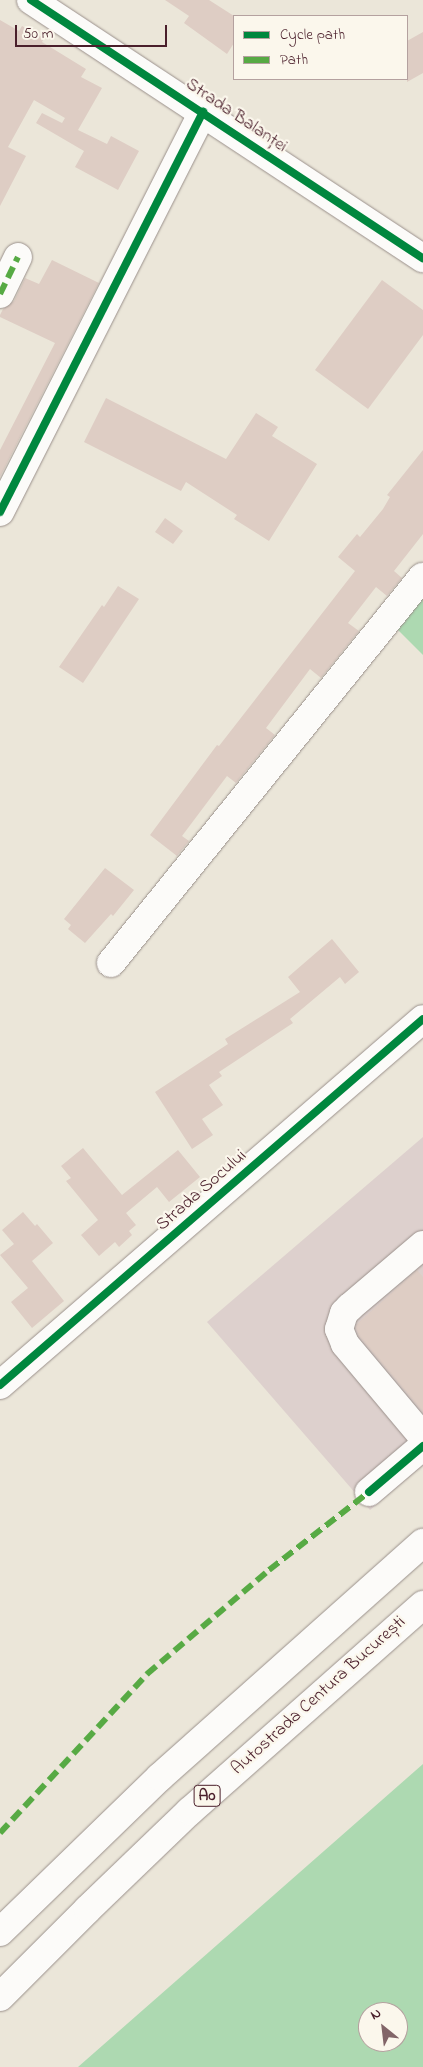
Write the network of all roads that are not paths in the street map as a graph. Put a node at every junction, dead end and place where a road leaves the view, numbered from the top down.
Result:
1 (31, 0) edge
2 (203, 112) junction
3 (18, 257) dead end
4 (423, 258) edge
5 (0, 294) edge
6 (0, 512) edge
7 (423, 577) edge
8 (111, 963) dead end
9 (423, 1019) edge
10 (423, 1245) edge
11 (0, 1384) edge
12 (423, 1437) edge
13 (423, 1446) edge
14 (370, 1492) dead end
15 (423, 1543) edge
16 (423, 1604) edge
17 (0, 1932) edge
18 (0, 1998) edge

1 - 2 main road, Strada Balanței
2 - 4 main road, Strada Balanței
2 - 6 main road
3 - 5 main road
7 - 8 main road
9 - 11 main road, Strada Socului
10 - 12 main road
13 - 14 main road
15 - 17 main road
16 - 18 main road, Autostrada Centura București / A0

